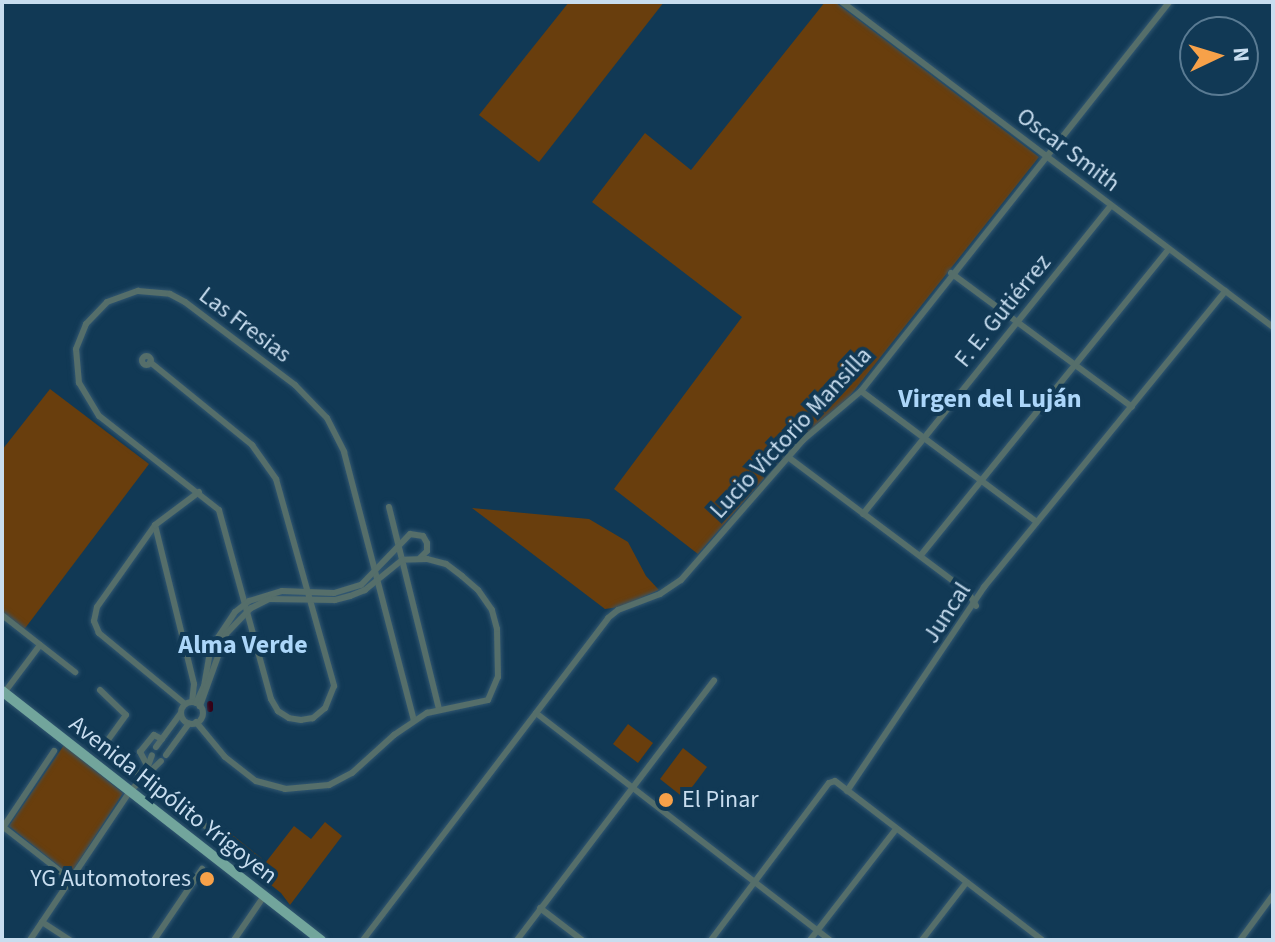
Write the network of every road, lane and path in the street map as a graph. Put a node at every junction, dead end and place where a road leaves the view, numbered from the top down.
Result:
1 (842, 2) edge
2 (1169, 2) edge
3 (1045, 156) junction
4 (1111, 206) junction
5 (1169, 249) junction
6 (951, 273) junction
7 (1225, 291) junction
8 (1017, 321) junction
9 (1273, 327) edge
10 (150, 362) dead end
11 (1075, 365) junction
12 (861, 391) junction
13 (1132, 407) junction
14 (924, 438) junction
15 (788, 457) junction
16 (980, 480) junction
17 (199, 492) junction
18 (389, 507) dead end
19 (863, 514) junction
20 (1037, 522) junction
21 (155, 525) junction
22 (401, 546) junction
23 (921, 555) junction
24 (415, 559) junction
25 (402, 560) junction
26 (376, 572) junction
27 (378, 580) junction
28 (310, 596) junction
29 (976, 606) junction
30 (245, 609) junction
31 (2, 615) edge
32 (40, 645) junction
33 (75, 672) dead end
34 (714, 680) dead end
35 (100, 690) dead end
36 (3, 692) edge
37 (193, 704) junction
38 (439, 709) junction
39 (181, 713) junction
40 (536, 713) junction
41 (414, 720) junction
42 (192, 722) junction
43 (162, 739) junction
44 (156, 747) dead end
45 (54, 751) dead end
46 (152, 755) dead end
47 (147, 765) junction
48 (144, 778) junction
49 (631, 789) junction
50 (130, 791) junction
51 (847, 791) junction
52 (2, 827) edge
53 (896, 829) junction
54 (237, 838) dead end
55 (230, 846) junction
56 (261, 858) dead end
57 (202, 869) dead end
58 (70, 879) junction
59 (755, 883) junction
60 (966, 883) junction
61 (264, 896) junction
62 (1272, 899) edge
63 (540, 908) junction
64 (42, 922) junction
65 (817, 930) junction
66 (1036, 938) edge
67 (30, 940) edge
68 (70, 940) edge
69 (154, 940) edge
70 (234, 940) edge
71 (321, 940) edge
72 (363, 940) edge
73 (517, 940) edge
74 (582, 940) edge
75 (711, 940) edge
76 (810, 940) edge
77 (830, 940) edge
78 (922, 940) edge
79 (1240, 940) edge

1 - 3 street, Oscar Smith
2 - 3 street, Lucio Victorio Mansilla
3 - 4 street, Oscar Smith
3 - 6 street, Lucio Victorio Mansilla
4 - 5 street, Oscar Smith
4 - 8 street, F. E. Gutiérrez
5 - 7 street, Oscar Smith
5 - 11 street
6 - 8 street
6 - 12 street, Lucio Victorio Mansilla
7 - 9 street, Oscar Smith
7 - 13 street, Juncal
8 - 11 street
8 - 14 street, F. E. Gutiérrez
10 - 28 street
11 - 13 street
11 - 16 street
12 - 14 street
12 - 15 street, Lucio Victorio Mansilla
13 - 20 street, Juncal
14 - 16 street
14 - 19 street, F. E. Gutiérrez
15 - 19 street
15 - 40 street, Lucio Victorio Mansilla
16 - 20 street
16 - 23 street
17 - 21 street
17 - 26 street, Las Fresias
17 - 30 street, Las Fresias
18 - 22 street
19 - 23 street
20 - 29 street, Juncal
21 - 37 street
21 - 37 street
22 - 24 street
22 - 24 street
22 - 25 street
22 - 26 street
23 - 29 street
24 - 25 street
24 - 38 street
25 - 27 street
25 - 38 street
26 - 27 street, Las Fresias
26 - 28 street
27 - 28 street
27 - 41 street, Las Fresias
28 - 30 street
28 - 30 street, Las Fresias
29 - 51 street, Juncal
30 - 37 street
31 - 32 street
32 - 33 street
32 - 36 street
34 - 49 street
35 - 48 street
36 - 50 main road, Avenida Hipólito Yrigoyen
37 - 39 street
37 - 42 street
38 - 41 street
39 - 42 street
39 - 43 street
40 - 49 street
40 - 72 street, Lucio Victorio Mansilla
41 - 42 street
42 - 48 street
43 - 44 street
43 - 47 street
45 - 52 street
46 - 47 street
47 - 48 street
48 - 50 street
48 - 55 street
49 - 59 street
49 - 63 street
50 - 58 street
50 - 61 main road, Avenida Hipólito Yrigoyen
51 - 53 street
51 - 59 street
52 - 58 street
53 - 60 street
53 - 65 street
54 - 55 street
55 - 56 street
57 - 69 street
58 - 64 street
59 - 65 street
59 - 75 street
60 - 66 street
60 - 78 street
61 - 70 street
61 - 71 main road, Avenida Hipólito Yrigoyen
62 - 79 street
63 - 73 street
63 - 74 street
64 - 67 street
64 - 68 street
65 - 76 street
65 - 77 street

